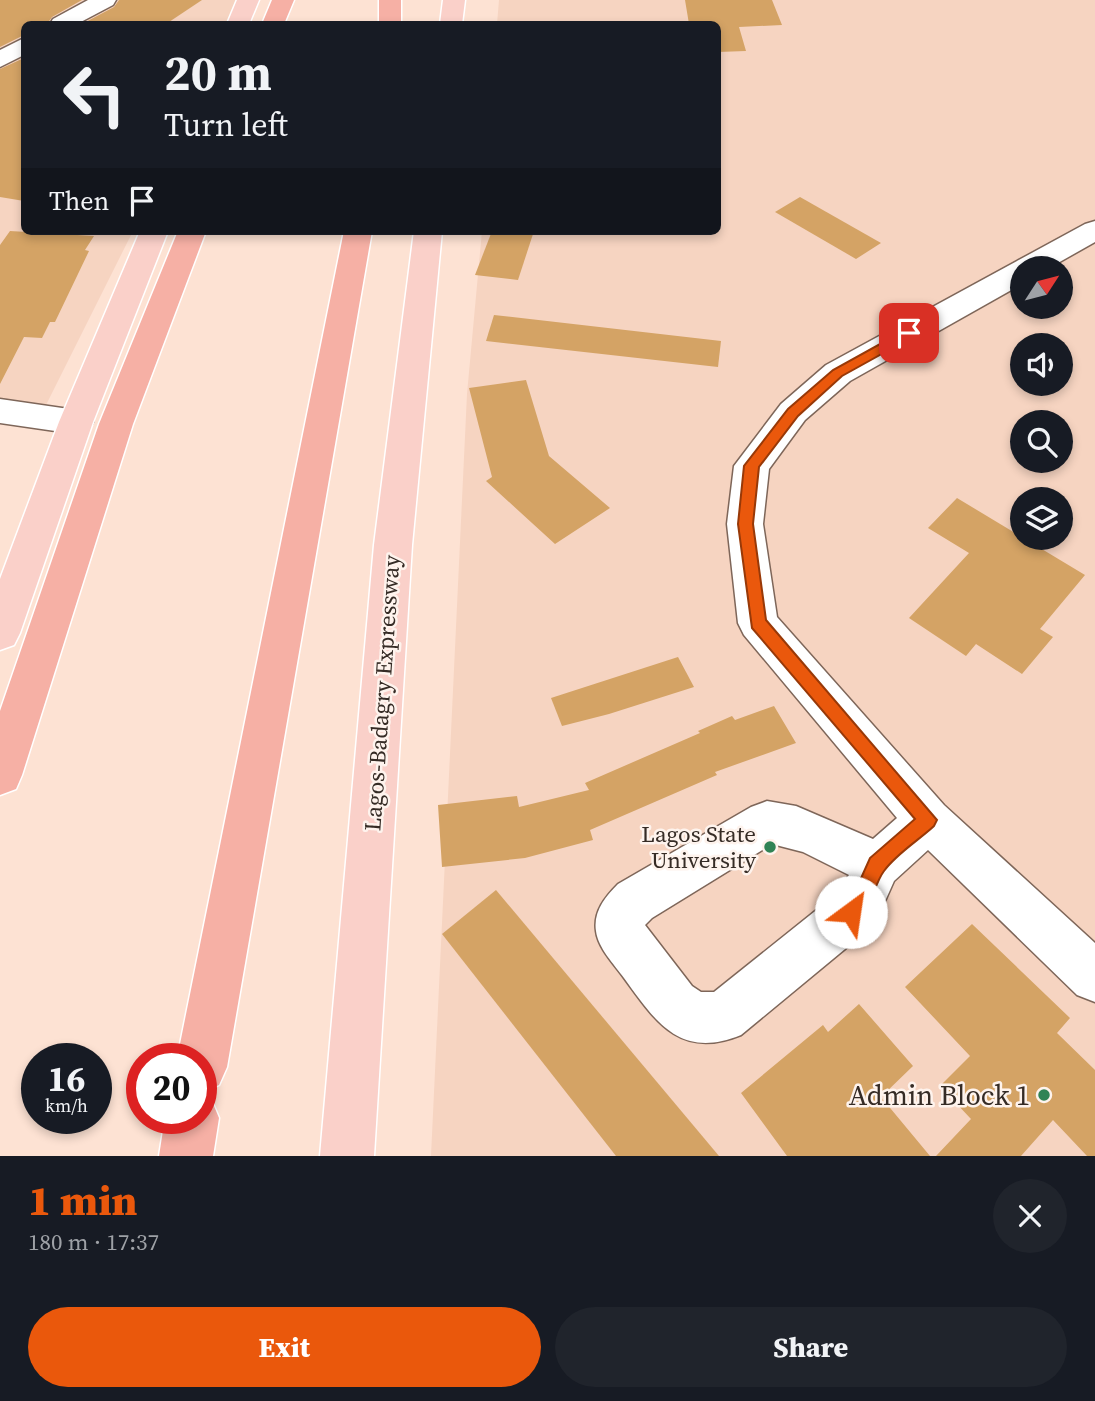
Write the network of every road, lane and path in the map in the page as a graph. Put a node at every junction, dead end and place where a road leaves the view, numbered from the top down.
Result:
1 (105, 0) edge
2 (248, 0) edge
3 (283, 0) edge
4 (390, 0) edge
5 (454, 0) edge
6 (66, 21) edge
7 (239, 21) edge
8 (274, 21) edge
9 (390, 21) edge
10 (451, 21) edge
11 (21, 47) edge
12 (0, 60) edge
13 (1095, 230) edge
14 (152, 235) edge
15 (190, 235) edge
16 (357, 235) edge
17 (428, 235) edge
18 (1048, 256) edge
19 (1010, 278) edge
20 (0, 411) edge
21 (76, 422) junction
22 (0, 634) edge
23 (0, 775) edge
24 (928, 820) junction
25 (877, 865) junction
26 (1095, 977) edge
27 (206, 1043) edge
28 (189, 1134) edge
29 (186, 1156) edge
30 (347, 1156) edge

1 - 6 street
2 - 7 main road
3 - 8 highway
4 - 9 highway
5 - 10 main road
11 - 12 street
13 - 18 street
14 - 21 main road
15 - 23 highway
16 - 27 highway
17 - 30 main road, Lagos-Badagry Expressway
19 - 24 street
20 - 21 street
21 - 22 main road
24 - 25 street
24 - 26 street
25 - 25 street
28 - 29 highway

